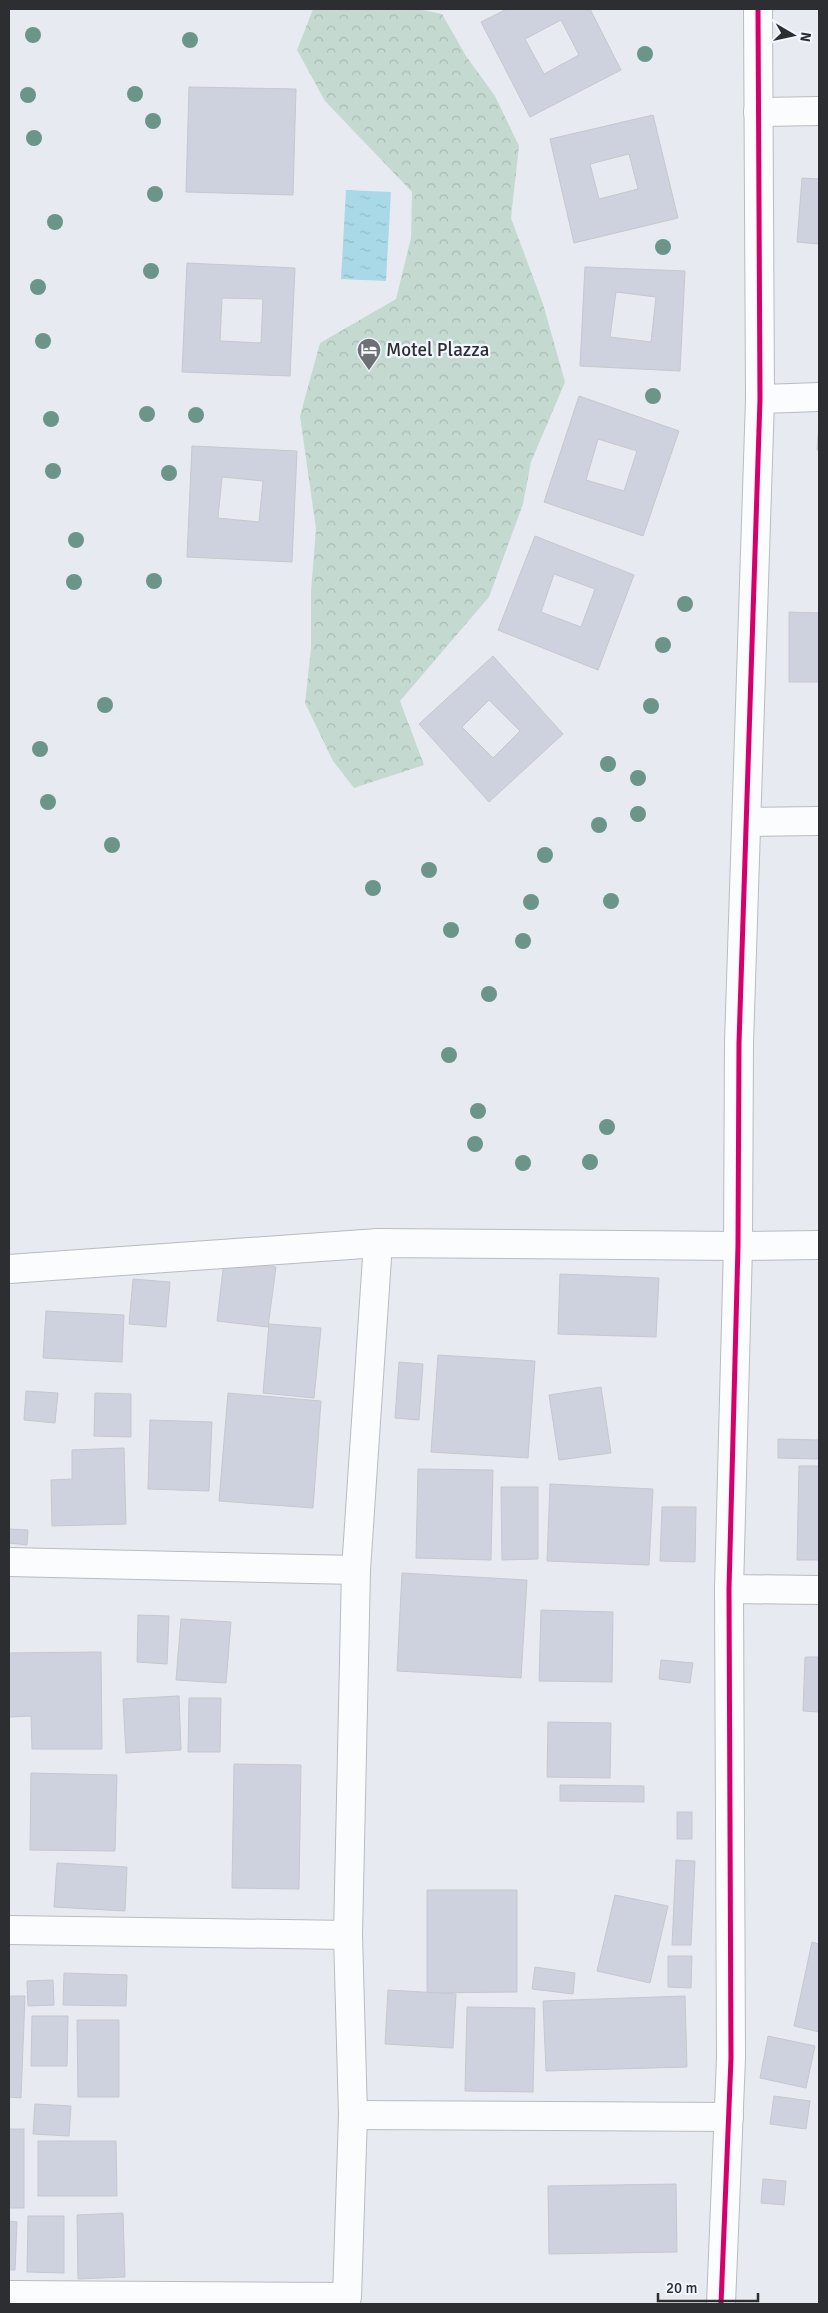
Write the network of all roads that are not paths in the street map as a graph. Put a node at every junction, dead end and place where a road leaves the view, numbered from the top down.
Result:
1 (758, 9) edge
2 (819, 111) edge
3 (758, 112) junction
4 (819, 398) edge
5 (760, 399) junction
6 (819, 821) edge
7 (747, 822) junction
8 (378, 1243) junction
9 (819, 1245) edge
10 (738, 1246) junction
11 (9, 1269) edge
12 (9, 1562) edge
13 (356, 1570) junction
14 (729, 1589) junction
15 (819, 1590) edge
16 (9, 1930) edge
17 (348, 1935) junction
18 (353, 2115) junction
19 (729, 2118) junction
20 (9, 2295) edge
21 (346, 2301) edge
22 (721, 2304) edge

1 - 3 street
2 - 3 street
3 - 5 street
4 - 5 street
5 - 7 street
6 - 7 street
7 - 10 street
8 - 10 street
8 - 11 street
8 - 13 street
9 - 10 street
10 - 14 street
12 - 13 street
13 - 17 street
14 - 15 street
14 - 19 street
16 - 17 street
17 - 18 street
18 - 19 street
18 - 21 street
19 - 22 street
20 - 21 street

